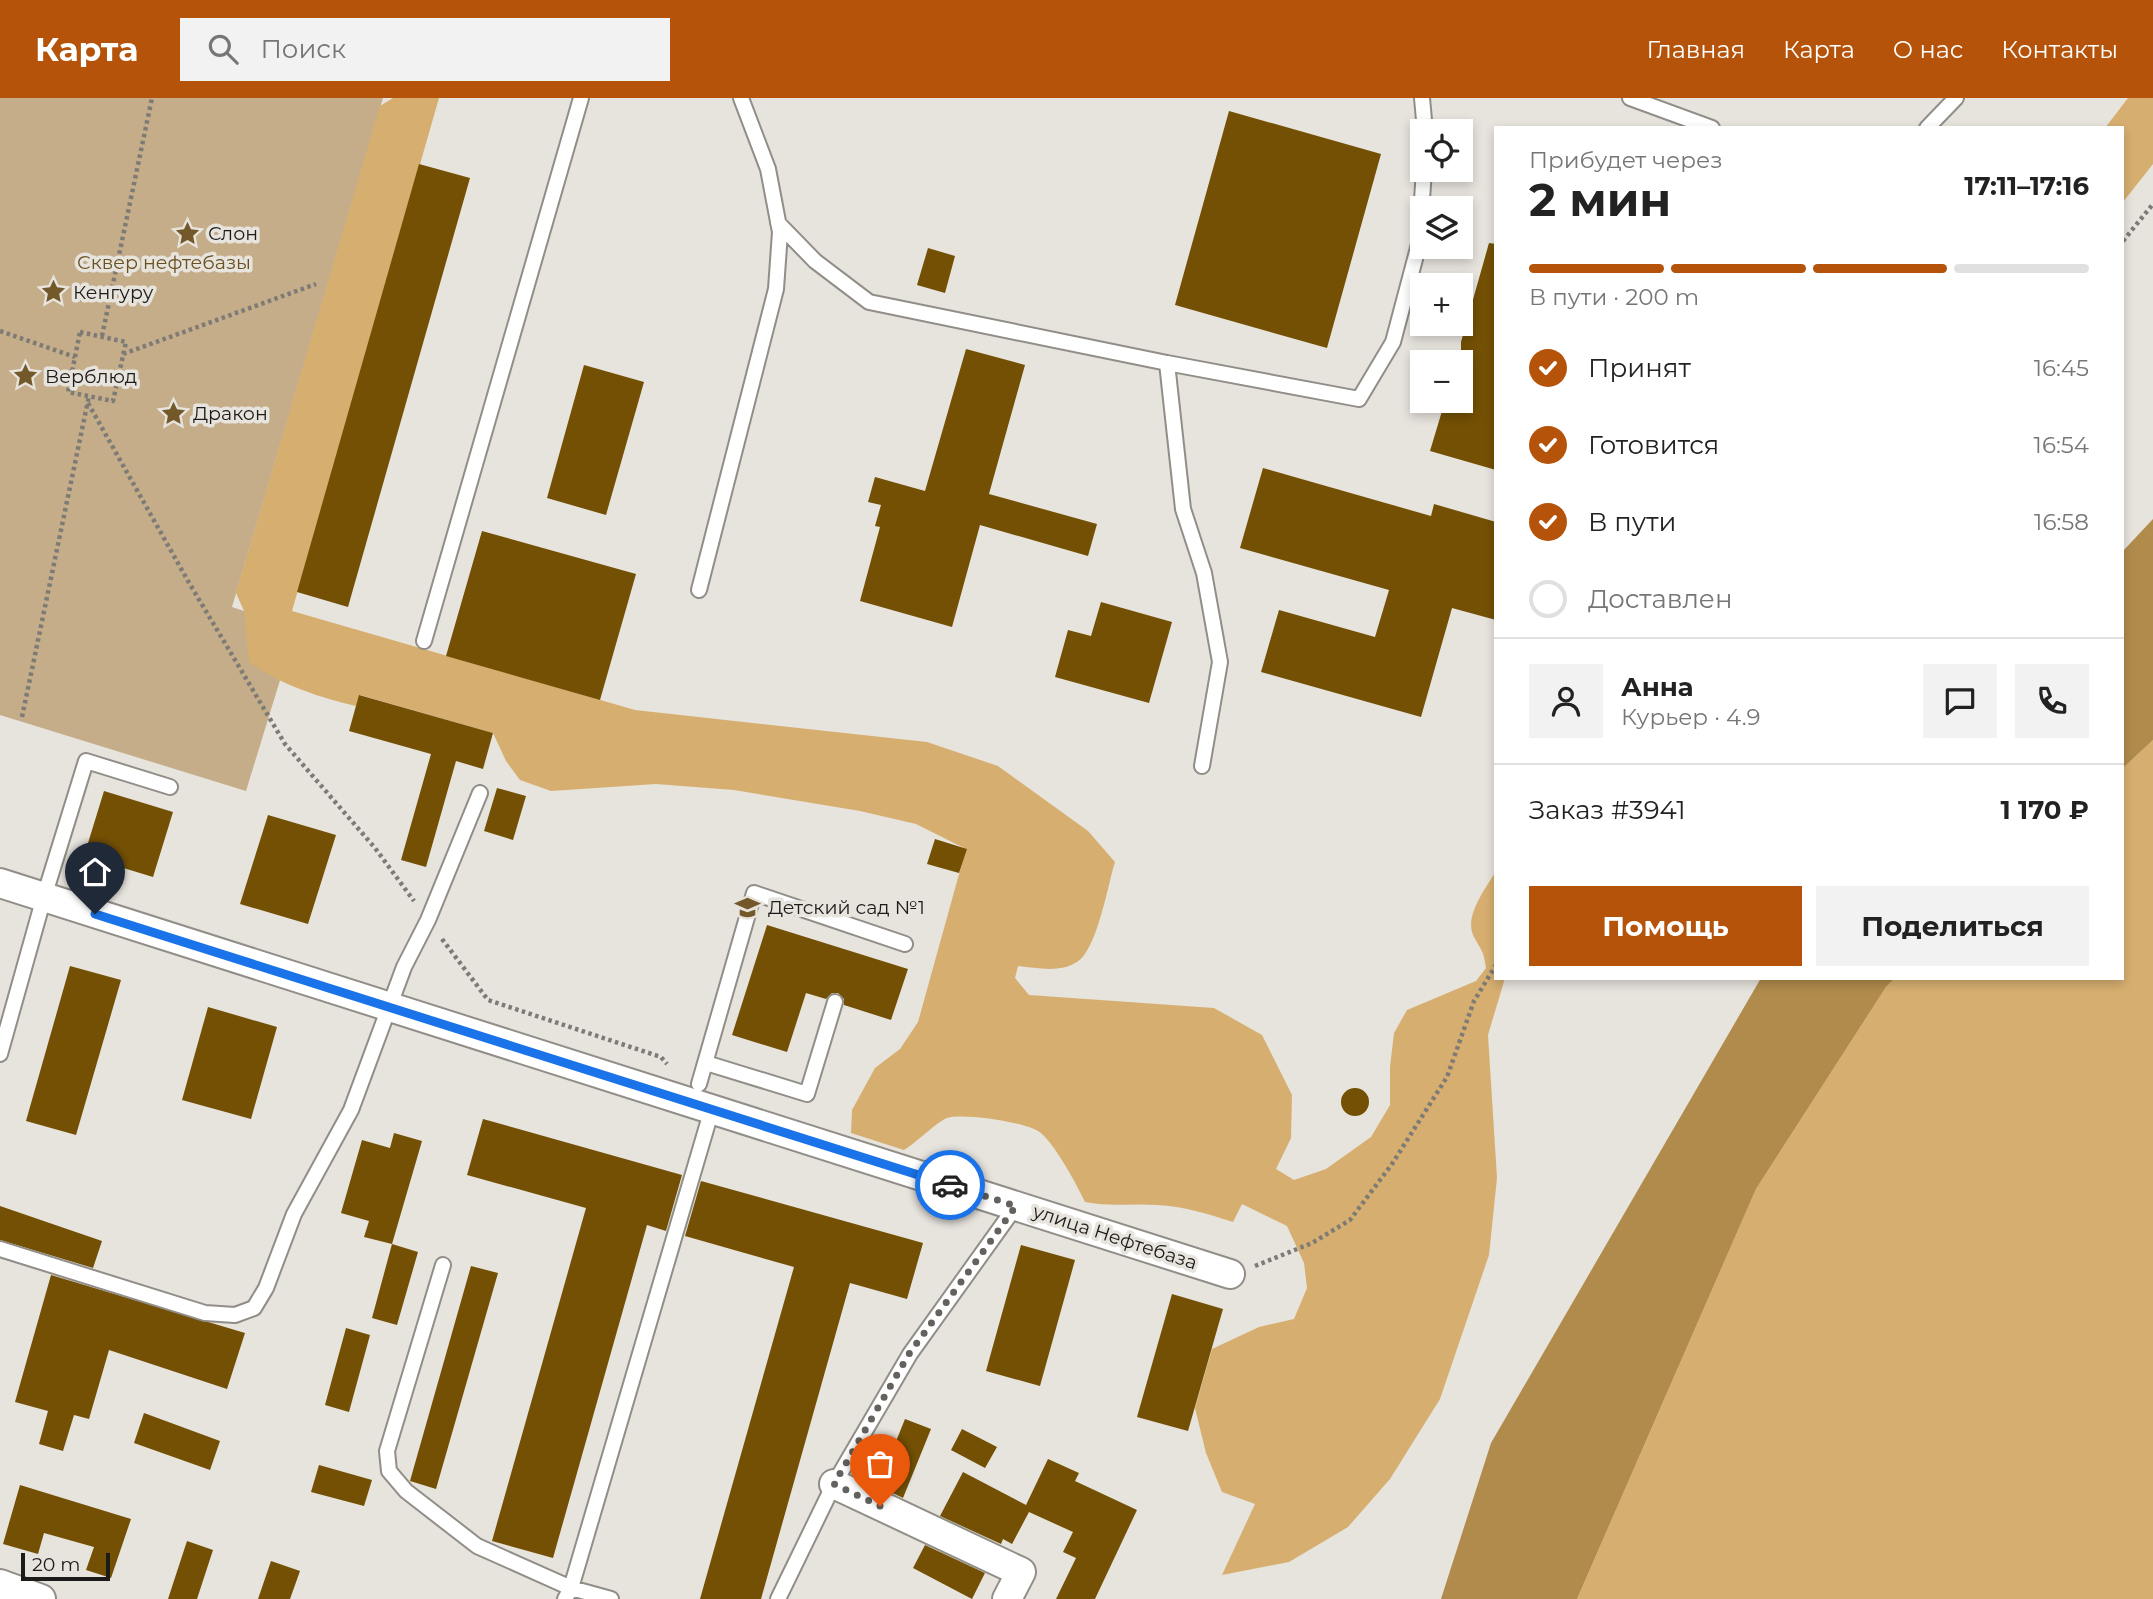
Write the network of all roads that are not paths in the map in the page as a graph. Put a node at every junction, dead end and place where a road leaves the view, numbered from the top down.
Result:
1 (581, 98) edge
2 (741, 98) edge
3 (1422, 98) edge
4 (1630, 98) edge
5 (1956, 98) edge
6 (1424, 119) edge
7 (1707, 126) edge
8 (1929, 126) edge
9 (1423, 182) edge
10 (778, 223) junction
11 (1167, 363) junction
12 (699, 590) dead end
13 (424, 641) dead end
14 (1202, 766) dead end
15 (170, 787) dead end
16 (480, 793) dead end
17 (0, 883) edge
18 (44, 897) junction
19 (905, 944) dead end
20 (835, 1002) dead end
21 (389, 1007) junction
22 (0, 1054) edge
23 (706, 1063) junction
24 (687, 1091) junction
25 (712, 1109) junction
26 (1016, 1206) junction
27 (0, 1249) edge
28 (443, 1265) dead end
29 (1230, 1274) road end
30 (834, 1484) junction
31 (0, 1584) edge
32 (568, 1594) edge
33 (41, 1599) edge
34 (611, 1599) edge
35 (778, 1599) edge
36 (1007, 1599) edge

1 - 13 lane
2 - 10 lane
3 - 6 lane
4 - 7 lane
5 - 8 lane
9 - 11 lane
10 - 11 lane
10 - 12 lane
11 - 14 lane
15 - 18 lane
16 - 21 lane
17 - 18 street, улица Нефтебаза
18 - 21 street, улица Нефтебаза
18 - 22 lane
19 - 23 lane
20 - 23 lane
21 - 24 street, улица Нефтебаза
21 - 27 lane
23 - 24 lane
24 - 25 street, улица Нефтебаза
25 - 26 street, улица Нефтебаза
25 - 32 lane
26 - 29 street, улица Нефтебаза
26 - 30 lane
28 - 32 lane
30 - 35 lane
30 - 36 street
31 - 33 street
32 - 34 lane

